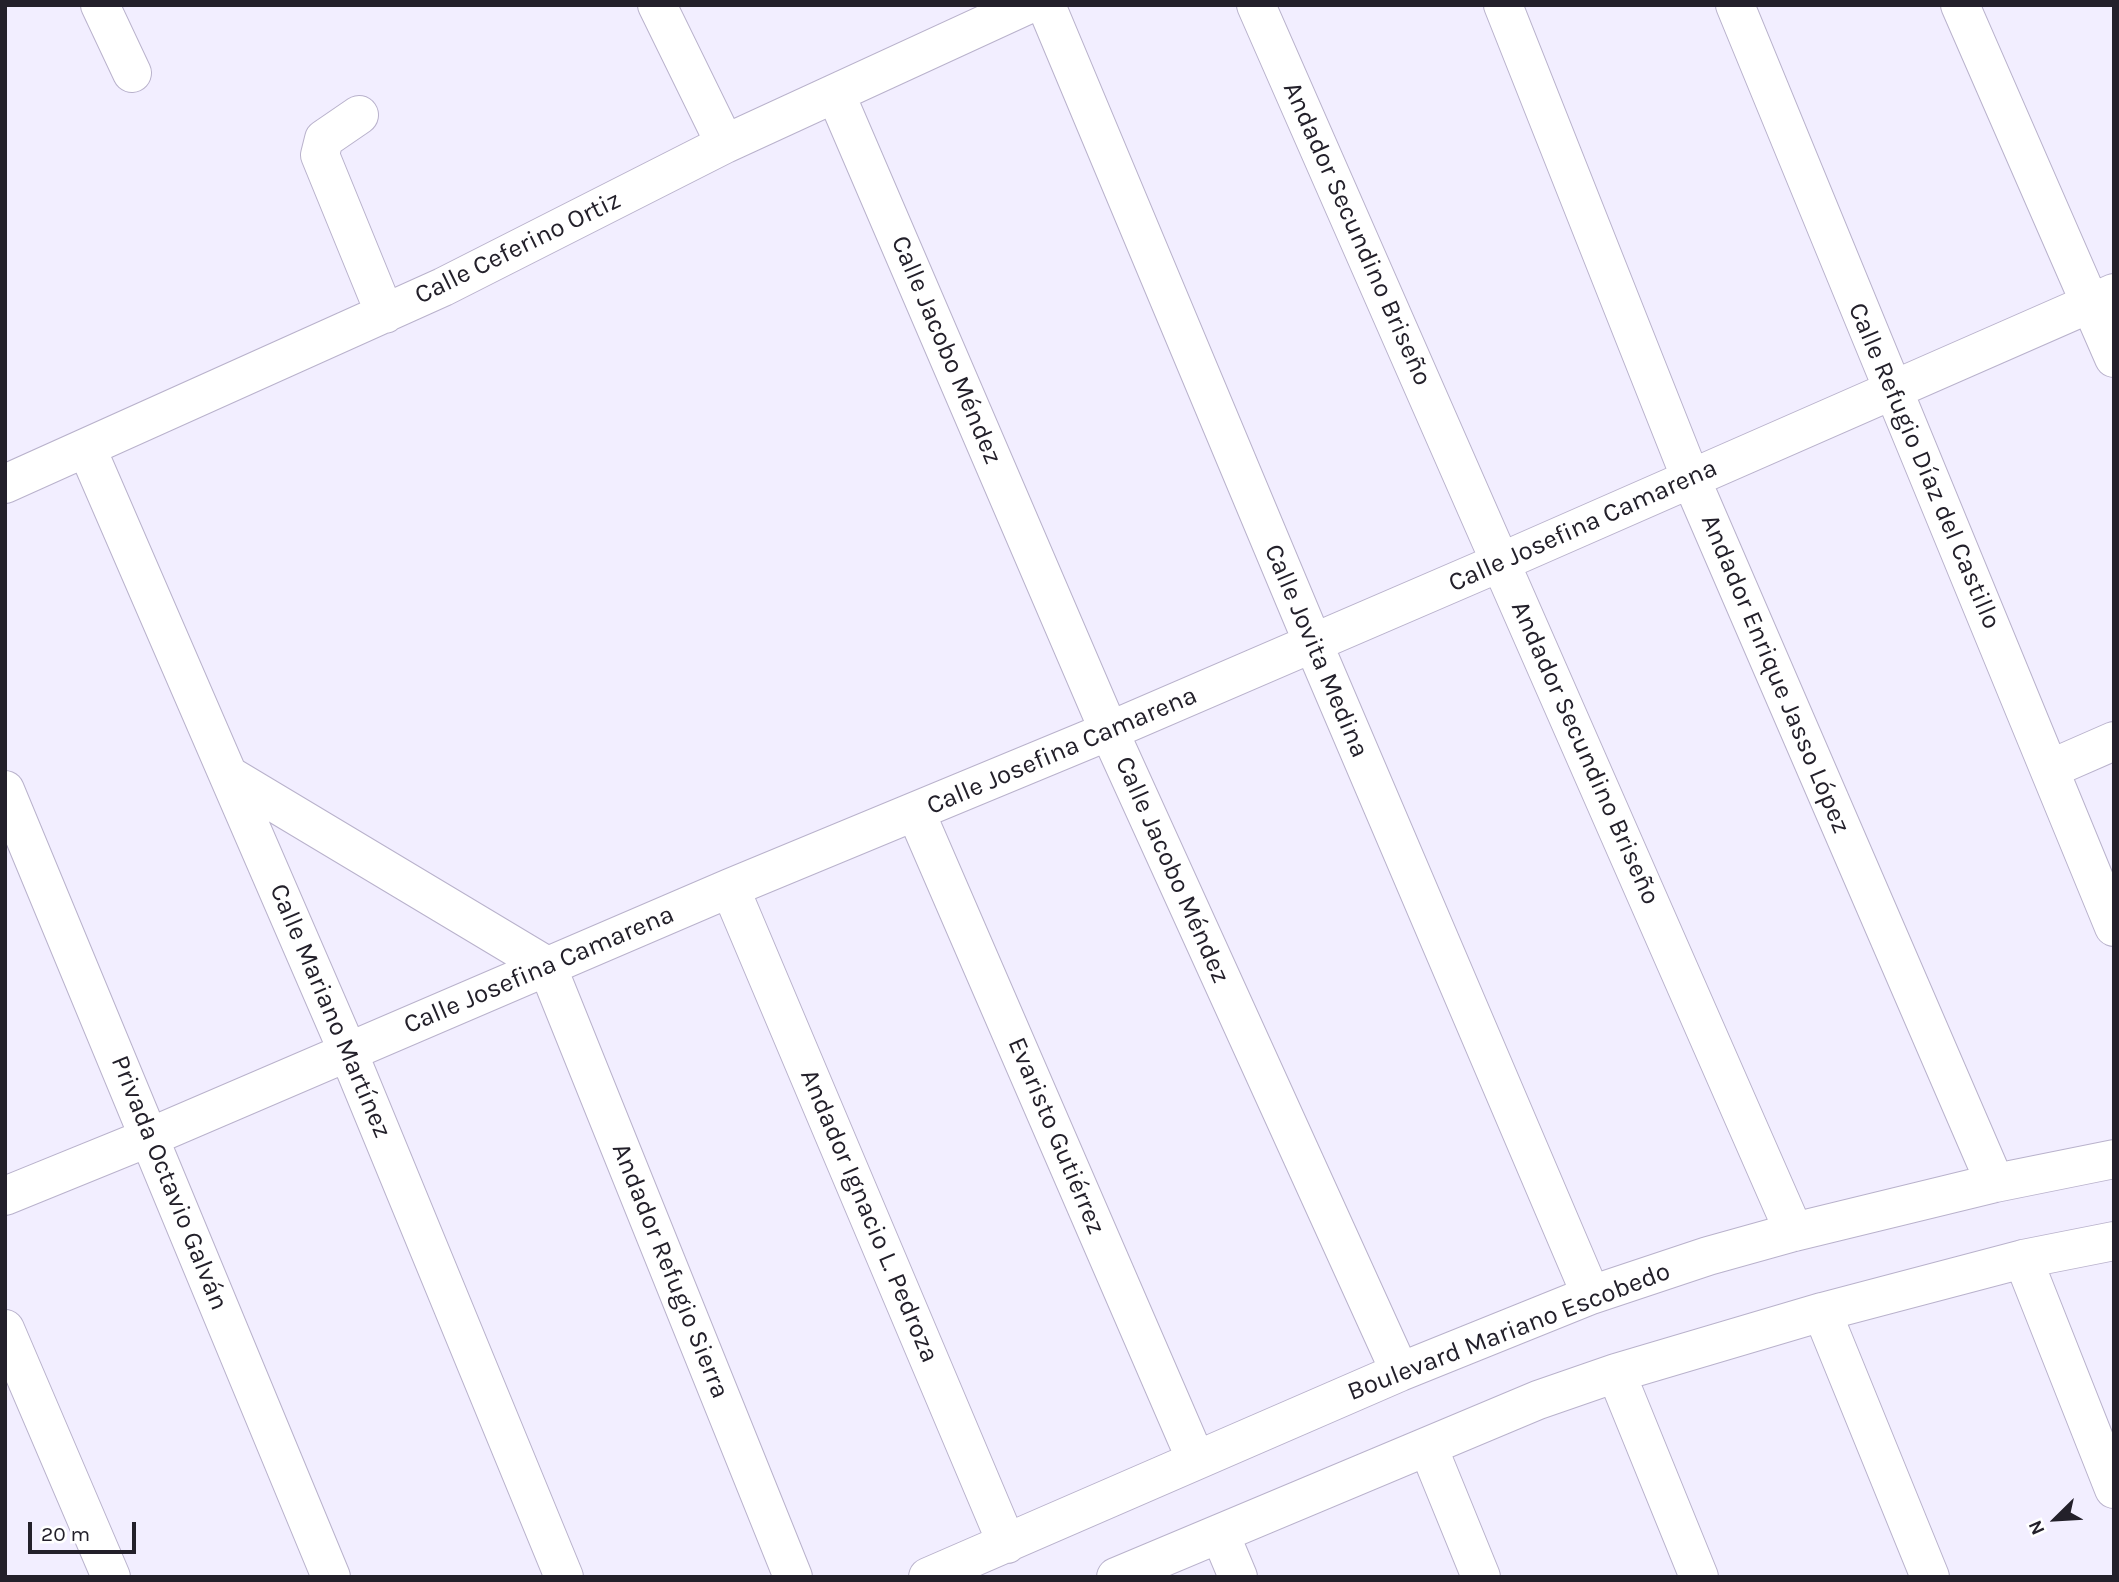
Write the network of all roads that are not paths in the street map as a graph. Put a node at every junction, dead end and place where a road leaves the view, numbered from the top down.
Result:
1 (100, 5) edge
2 (657, 5) edge
3 (1027, 5) edge
4 (1046, 5) edge
5 (1256, 5) edge
6 (1503, 5) edge
7 (1735, 5) edge
8 (1960, 5) edge
9 (977, 16) edge
10 (132, 73) dead end
11 (836, 95) junction
12 (359, 115) dead end
13 (725, 144) junction
14 (2102, 298) edge
15 (384, 314) junction
16 (2114, 358) edge
17 (1892, 391) junction
18 (87, 449) junction
19 (9, 471) edge
20 (1691, 479) junction
21 (1501, 562) junction
22 (1313, 643) junction
23 (1109, 731) junction
24 (2114, 741) edge
25 (2050, 769) junction
26 (230, 776) junction
27 (5, 790) edge
28 (916, 813) junction
29 (730, 888) junction
30 (2114, 927) edge
31 (547, 966) junction
32 (348, 1052) junction
33 (150, 1137) junction
34 (2114, 1159) edge
35 (1995, 1184) junction
36 (5, 1196) edge
37 (1794, 1232) junction
38 (2114, 1241) edge
39 (2023, 1259) junction
40 (1591, 1294) junction
41 (1822, 1311) junction
42 (5, 1329) edge
43 (1400, 1372) junction
44 (1616, 1373) junction
45 (1428, 1447) junction
46 (1196, 1460) junction
47 (2114, 1489) edge
48 (1220, 1534) junction
49 (1007, 1544) junction
50 (111, 1577) edge
51 (331, 1577) edge
52 (564, 1577) edge
53 (793, 1577) edge
54 (928, 1577) edge
55 (1116, 1577) edge
56 (1238, 1577) edge
57 (1481, 1577) edge
58 (1699, 1577) edge
59 (1930, 1577) edge

1 - 10 street
2 - 13 street
3 - 9 street, Calle Ceferino Ortiz
4 - 22 street, Calle Jovita Medina
5 - 21 street, Andador Secundino Briseño
6 - 20 street, Andador Enrique Jasso López
7 - 17 street, Calle Refugio Díaz del Castillo
8 - 14 street
9 - 11 street, Calle Ceferino Ortiz
11 - 13 street, Calle Ceferino Ortiz
11 - 23 street, Calle Jacobo Méndez
12 - 15 street
13 - 15 street, Calle Ceferino Ortiz
14 - 16 street
14 - 17 street, Calle Josefina Camarena
15 - 18 street, Calle Ceferino Ortiz
17 - 20 street, Calle Josefina Camarena
17 - 25 street, Calle Refugio Díaz del Castillo
18 - 19 street, Calle Ceferino Ortiz
18 - 26 street, Calle Mariano Martínez
20 - 21 street, Calle Josefina Camarena
20 - 35 street, Andador Enrique Jasso López
21 - 22 street, Calle Josefina Camarena
21 - 37 street, Andador Secundino Briseño
22 - 23 street, Calle Josefina Camarena
22 - 40 street, Calle Jovita Medina
23 - 28 street, Calle Josefina Camarena
23 - 43 street, Calle Jacobo Méndez
24 - 25 street
25 - 30 street, Calle Refugio Díaz del Castillo
26 - 31 street
26 - 32 street, Calle Mariano Martínez
27 - 33 street, Privada Octavio Galván
28 - 29 street, Calle Josefina Camarena
28 - 46 street, Evaristo Gutiérrez
29 - 31 street, Calle Josefina Camarena
29 - 49 street, Andador Ignacio L. Pedroza
31 - 32 street, Calle Josefina Camarena
31 - 53 street, Andador Refugio Sierra
32 - 33 street, Calle Josefina Camarena
32 - 52 street, Calle Mariano Martínez
33 - 36 street, Calle Josefina Camarena
33 - 51 street, Privada Octavio Galván
34 - 35 street, Boulevard Mariano Escobedo
35 - 37 street, Boulevard Mariano Escobedo
37 - 40 street, Boulevard Mariano Escobedo
38 - 39 street
39 - 41 street
39 - 47 street
40 - 43 street, Boulevard Mariano Escobedo
41 - 44 street
41 - 59 street
42 - 50 street
43 - 46 street, Boulevard Mariano Escobedo
44 - 45 street
44 - 58 street
45 - 48 street
45 - 57 street
46 - 49 street, Boulevard Mariano Escobedo
48 - 55 street
48 - 56 street
49 - 54 street, Boulevard Mariano Escobedo

